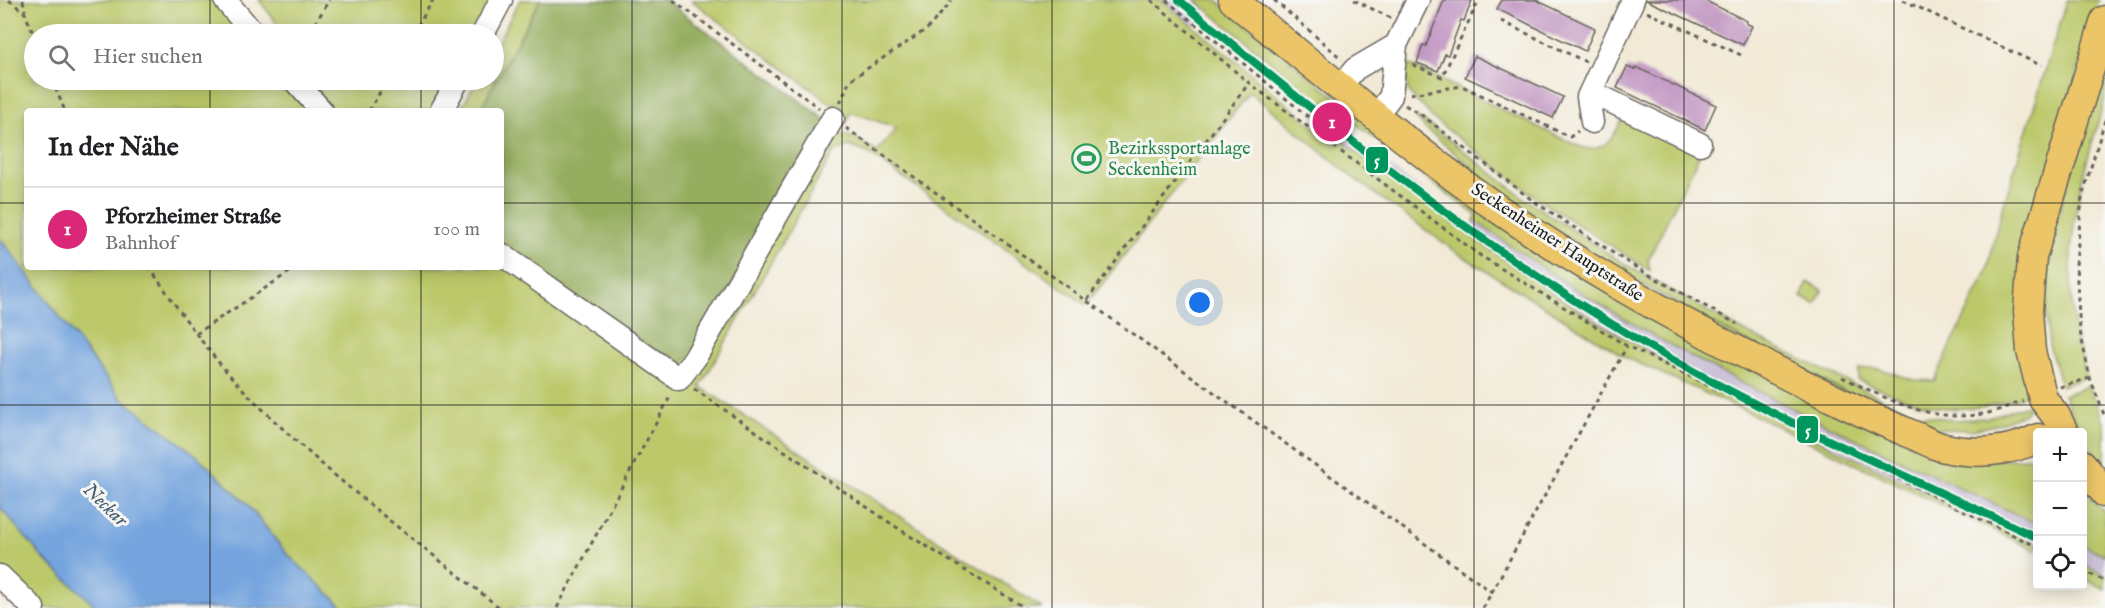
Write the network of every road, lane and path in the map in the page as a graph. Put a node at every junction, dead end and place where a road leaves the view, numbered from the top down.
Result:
1 (9, 0) edge
2 (22, 0) edge
3 (225, 0) edge
4 (329, 0) edge
5 (433, 0) edge
6 (501, 0) edge
7 (674, 0) edge
8 (951, 0) edge
9 (1151, 0) edge
10 (1166, 0) edge
11 (1233, 0) edge
12 (1274, 0) edge
13 (1354, 0) edge
14 (1418, 0) edge
15 (1479, 0) edge
16 (1903, 0) edge
17 (1632, 1) edge
18 (26, 13) junction
19 (2105, 20) edge
20 (1501, 21) dead end
21 (30, 24) edge
22 (245, 24) edge
23 (315, 24) dead end
24 (419, 24) edge
25 (488, 24) edge
26 (1406, 25) junction
27 (1396, 51) junction
28 (1741, 55) dead end
29 (2042, 66) dead end
30 (1601, 70) junction
31 (1347, 78) junction
32 (1249, 83) junction
33 (56, 90) edge
34 (303, 90) edge
35 (381, 90) edge
36 (453, 90) edge
37 (1591, 92) junction
38 (1384, 106) junction
39 (64, 108) edge
40 (319, 108) edge
41 (371, 108) edge
42 (443, 108) edge
43 (833, 118) junction
44 (2105, 120) edge
45 (1316, 122) dead end
46 (1592, 122) joint
47 (1323, 129) dead end
48 (1329, 144) junction
49 (1701, 144) dead end
50 (504, 256) edge
51 (151, 270) edge
52 (292, 270) edge
53 (1087, 300) junction
54 (1742, 327) dead end
55 (196, 334) junction
56 (1627, 346) junction
57 (1836, 374) dead end
58 (2090, 378) junction
59 (679, 379) junction
60 (2105, 417) edge
61 (2047, 424) edge
62 (1914, 435) junction
63 (2087, 469) edge
64 (2105, 494) edge
65 (2033, 545) edge
66 (2087, 572) edge
67 (0, 576) edge
68 (2105, 581) edge
69 (1492, 592) junction
70 (33, 608) edge
71 (500, 608) edge
72 (557, 608) edge
73 (1025, 608) edge
74 (1483, 608) edge

1 - 18 path
2 - 18 path
3 - 22 street
4 - 23 path
5 - 24 path
6 - 25 street
7 - 43 path
8 - 43 path
9 - 32 path
10 - 45 path
11 - 31 main road, Seckenheimer Hauptstraße
12 - 31 path
13 - 26 path
14 - 26 street
15 - 27 path
16 - 29 path
17 - 28 path
17 - 30 street
18 - 21 path
19 - 61 main road
20 - 30 path
26 - 27 street
27 - 31 street
27 - 38 street
30 - 37 street
31 - 38 main road, Seckenheimer Hauptstraße
32 - 48 path
32 - 53 path
33 - 39 path
34 - 40 street
35 - 41 path
36 - 42 street
37 - 46 street
37 - 49 street
38 - 46 path
38 - 54 path
38 - 62 main road, Seckenheimer Hauptstraße
43 - 53 path
43 - 59 street
44 - 58 path
47 - 48 path
48 - 56 path
50 - 59 street
51 - 55 path
52 - 55 path
53 - 69 path
55 - 71 path
56 - 65 path
56 - 69 path
57 - 61 path
58 - 60 path
58 - 61 path
59 - 72 path
59 - 73 path
61 - 62 main road
61 - 62 main road, Seckenheimer Hauptstraße
63 - 64 main road
66 - 68 path
67 - 70 street
69 - 74 path

